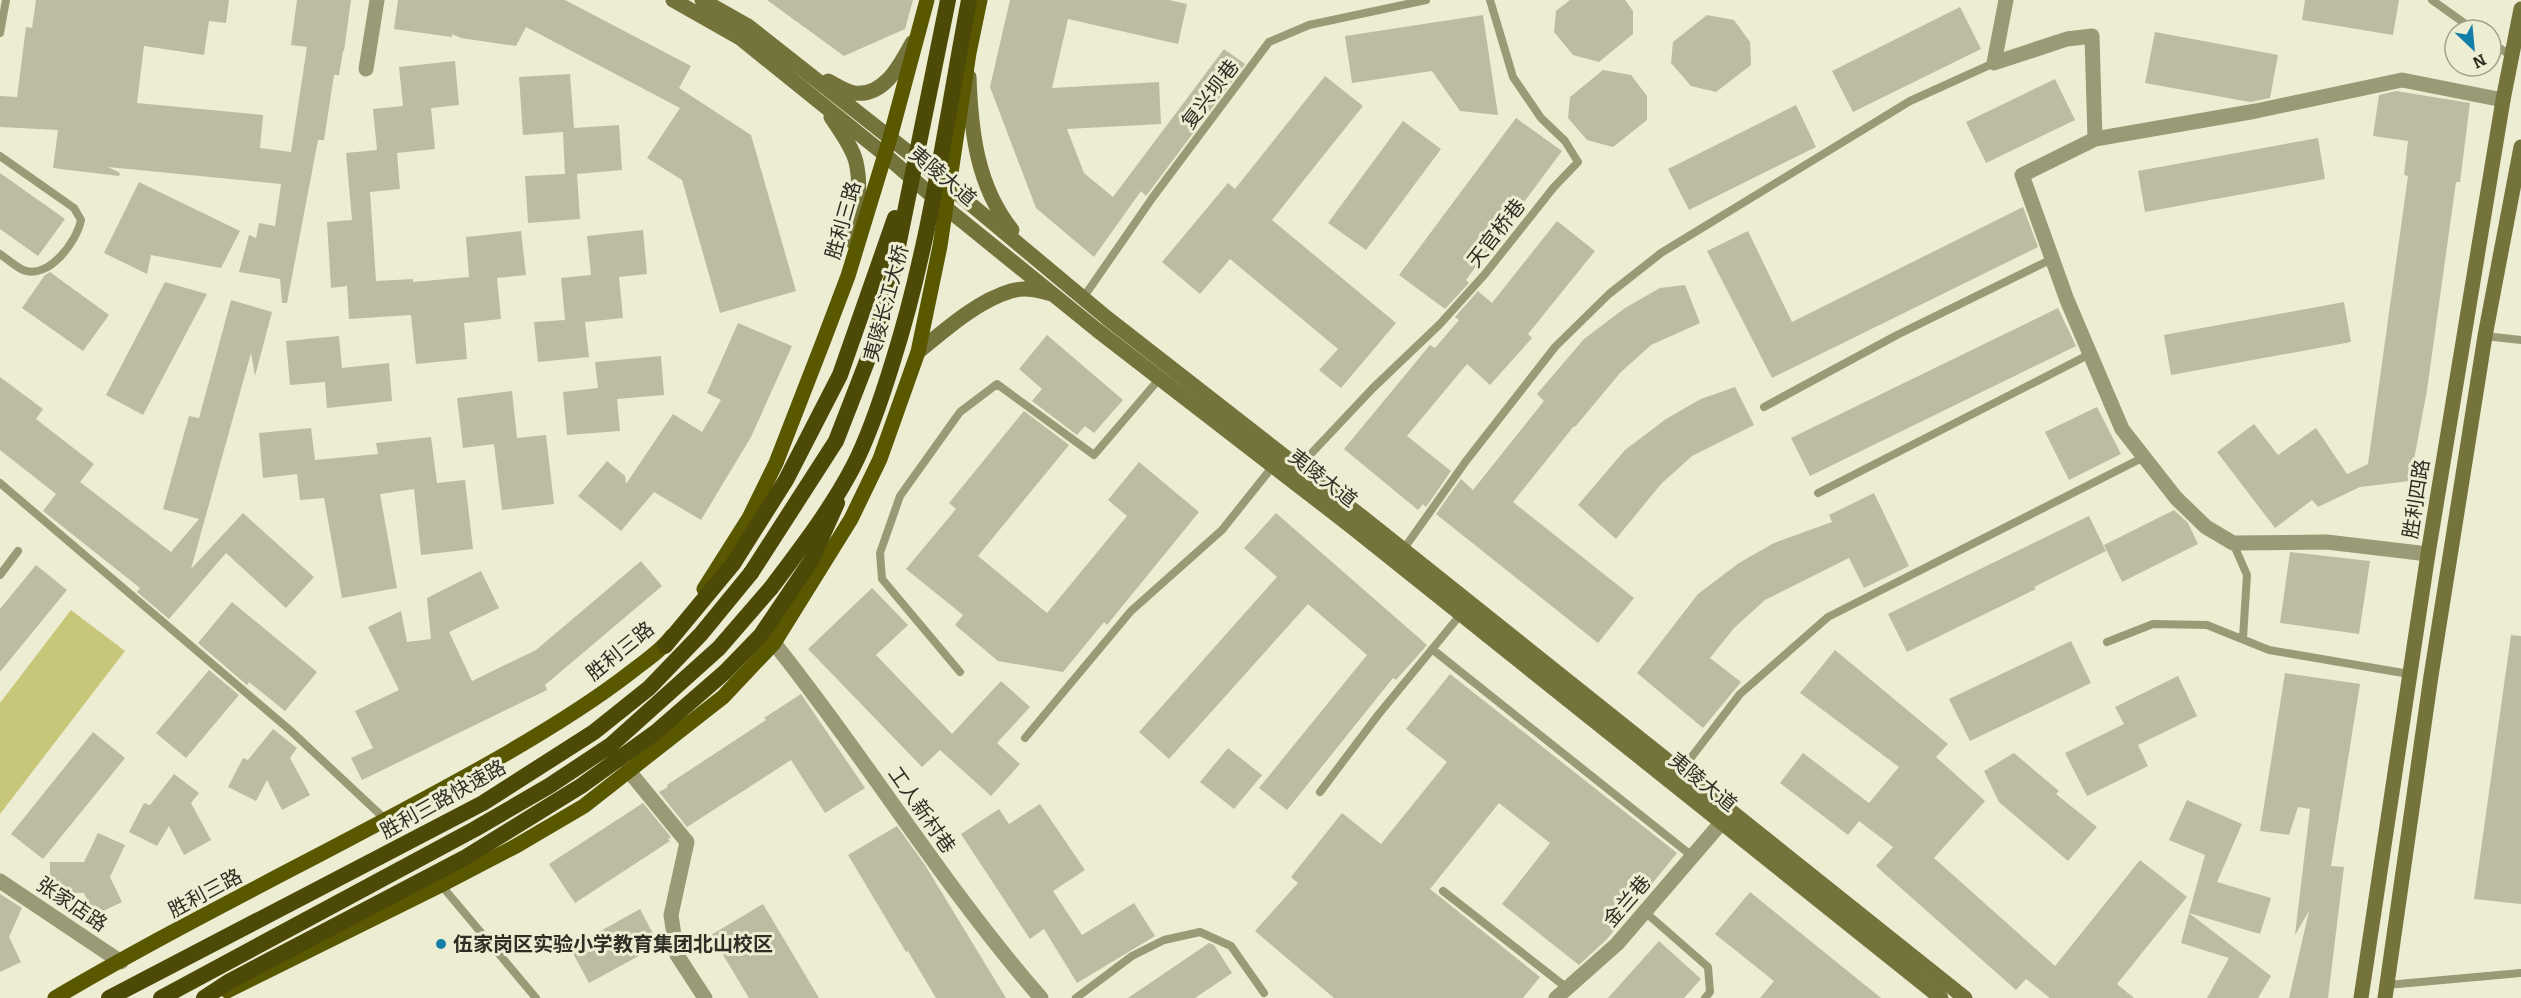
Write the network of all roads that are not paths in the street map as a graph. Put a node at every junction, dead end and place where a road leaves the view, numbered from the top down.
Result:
1 (6, 0) edge
2 (377, 0) edge
3 (673, 0) edge
4 (702, 0) edge
5 (927, 0) edge
6 (948, 0) edge
7 (969, 0) edge
8 (980, 0) edge
9 (1426, 0) edge
10 (1490, 0) edge
11 (2006, 0) edge
12 (2432, 0) edge
13 (2521, 9) edge
14 (2457, 18) edge
15 (919, 30) junction
16 (0, 33) edge
17 (2503, 50) edge
18 (969, 53) junction
19 (2512, 56) junction
20 (792, 61) junction
21 (1994, 63) junction
22 (366, 69) dead end
23 (801, 87) junction
24 (2503, 100) junction
25 (922, 137) junction
26 (890, 138) junction
27 (2095, 139) junction
28 (2521, 147) edge
29 (884, 153) junction
30 (0, 156) edge
31 (949, 187) junction
32 (945, 207) junction
33 (0, 254) edge
34 (2052, 259) junction
35 (1046, 268) junction
36 (848, 276) junction
37 (1056, 295) junction
38 (1083, 298) junction
39 (2484, 336) junction
40 (2521, 340) edge
41 (918, 352) junction
42 (2090, 354) junction
43 (1160, 378) junction
44 (1764, 407) dead end
45 (1307, 458) dead end
46 (2145, 458) junction
47 (1273, 466) junction
48 (853, 467) junction
49 (0, 483) edge
50 (1818, 493) dead end
51 (2233, 543) junction
52 (1403, 550) junction
53 (18, 551) dead end
54 (2428, 554) junction
55 (751, 573) joint
56 (0, 575) edge
57 (771, 588) joint
58 (1461, 614) junction
59 (2242, 638) junction
60 (2107, 642) dead end
61 (774, 643) junction
62 (665, 646) junction
63 (1432, 649) junction
64 (960, 672) dead end
65 (2409, 674) junction
66 (1025, 738) dead end
67 (628, 770) junction
68 (1680, 772) junction
69 (1320, 792) dead end
70 (386, 820) junction
71 (1721, 823) junction
72 (1692, 856) junction
73 (0, 881) edge
74 (441, 885) junction
75 (1443, 891) dead end
76 (1645, 912) junction
77 (121, 962) junction
78 (2521, 973) edge
79 (2386, 991) edge
80 (1264, 993) dead end
81 (1562, 993) edge
82 (56, 998) edge
83 (109, 998) edge
84 (160, 998) edge
85 (204, 998) edge
86 (214, 998) edge
87 (536, 998) edge
88 (705, 998) edge
89 (1041, 998) edge
90 (1076, 998) edge
91 (1705, 998) edge
92 (1941, 998) edge
93 (1965, 998) edge
94 (2361, 998) edge

1 - 16 lane
2 - 22 street
3 - 23 main road, 夷陵大道
4 - 20 main road, 夷陵大道
5 - 15 main road, 胜利三路
6 - 25 highway, 夷陵长江大桥, bridge
7 - 48 highway, 夷陵长江大桥, bridge
8 - 18 main road
9 - 38 lane, 复兴坝巷
10 - 45 lane, 天官桥巷
11 - 21 street
12 - 14 lane
13 - 19 main road, 胜利四路
15 - 20 main road
15 - 26 main road, 胜利三路
17 - 19 lane
18 - 31 main road
18 - 35 main road
19 - 24 main road, 胜利四路
20 - 26 main road, 夷陵大道
21 - 27 street
21 - 52 lane
23 - 29 main road, 夷陵大道
23 - 36 main road
24 - 27 street
24 - 54 main road, 胜利四路
25 - 55 highway, 夷陵长江大桥, bridge
25 - 62 highway, bridge
26 - 29 main road, 胜利三路
26 - 31 main road, 夷陵大道
27 - 34 street
28 - 39 main road
29 - 32 main road, 夷陵大道
29 - 36 main road, 胜利三路
30 - 33 lane
31 - 32 main road
31 - 35 main road, 夷陵大道
32 - 37 main road, 夷陵大道
32 - 41 main road
34 - 42 street
34 - 44 lane
35 - 38 main road, 夷陵大道
36 - 62 main road, 胜利三路
37 - 41 main road
37 - 43 main road, 夷陵大道
38 - 52 main road, 夷陵大道
39 - 40 lane
39 - 79 main road
41 - 61 main road
42 - 46 street
42 - 50 lane
43 - 47 main road, 夷陵大道
43 - 64 lane
46 - 51 street
46 - 68 lane
47 - 58 main road, 夷陵大道
47 - 66 lane
48 - 57 highway, 夷陵长江大桥, bridge
48 - 85 highway, bridge
49 - 70 lane
51 - 54 street
51 - 59 lane
52 - 68 main road, 夷陵大道
53 - 56 lane
54 - 65 main road, 胜利四路
55 - 83 highway, 胜利三路快速路
57 - 84 highway, 胜利三路快速路
58 - 63 lane
58 - 71 main road, 夷陵大道
59 - 60 lane
59 - 65 lane
61 - 67 main road
61 - 89 street, 工人新村巷
62 - 70 main road, 胜利三路
63 - 69 lane
63 - 72 lane
65 - 94 main road, 胜利四路
67 - 74 main road
67 - 88 street
68 - 93 main road, 夷陵大道
70 - 77 main road, 胜利三路
71 - 72 street, 金兰巷
71 - 92 main road, 夷陵大道
72 - 76 street, 金兰巷
73 - 77 street, 张家店路
74 - 86 main road
74 - 87 lane
75 - 81 lane
76 - 81 street, 金兰巷
76 - 91 lane
77 - 82 main road, 胜利三路
78 - 79 lane
80 - 90 lane

